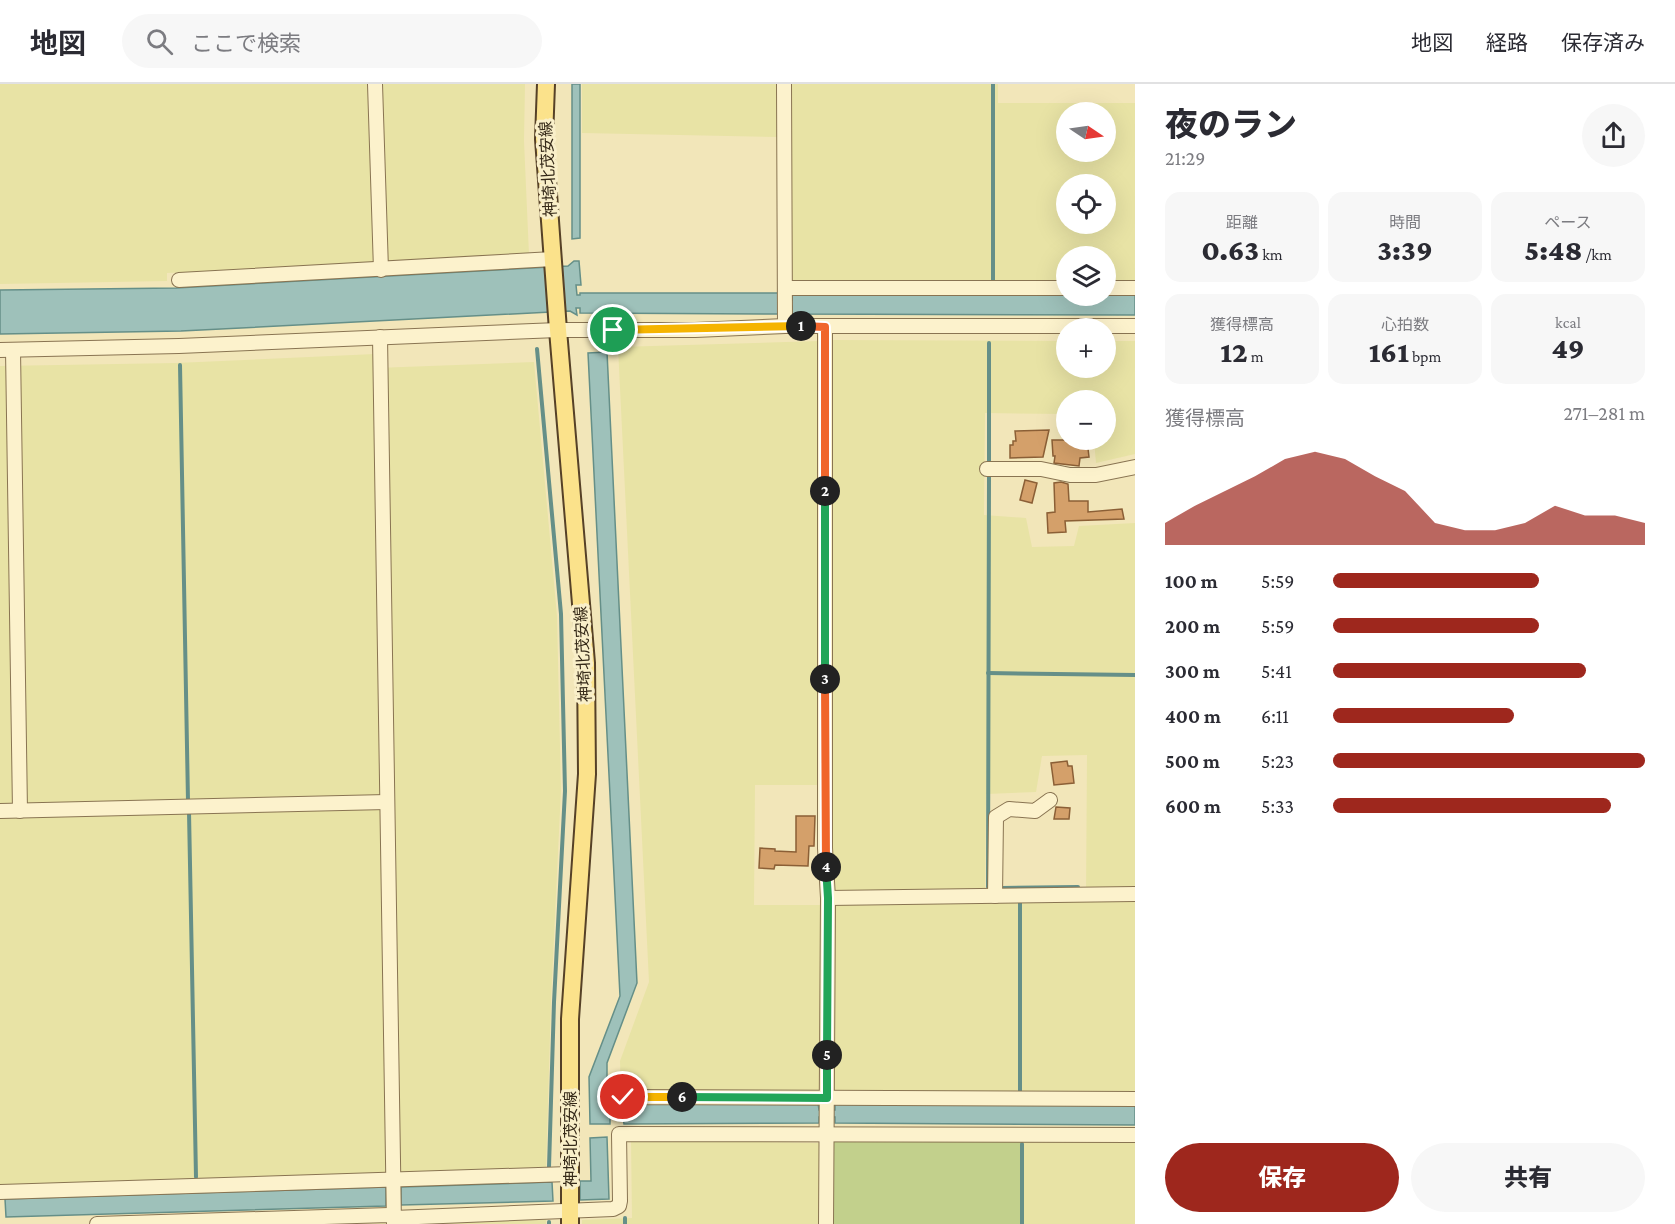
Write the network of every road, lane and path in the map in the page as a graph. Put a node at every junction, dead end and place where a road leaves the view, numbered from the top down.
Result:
1 (375, 84) edge
2 (546, 84) edge
3 (784, 84) edge
4 (553, 259) junction
5 (381, 270) junction
6 (179, 280) dead end
7 (1056, 288) edge
8 (1116, 288) edge
9 (1135, 288) edge
10 (785, 298) junction
11 (557, 324) junction
12 (785, 326) junction
13 (1135, 326) edge
14 (825, 327) junction
15 (380, 337) junction
16 (6, 350) edge
17 (1135, 466) edge
18 (987, 470) dead end
19 (1050, 800) dead end
20 (387, 802) junction
21 (0, 811) edge
22 (20, 811) junction
23 (1135, 894) edge
24 (995, 896) junction
25 (828, 898) junction
26 (1135, 1099) edge
27 (617, 1100) dead end
28 (826, 1108) junction
29 (826, 1135) junction
30 (1135, 1135) edge
31 (569, 1174) junction
32 (393, 1179) junction
33 (0, 1192) edge
34 (570, 1218) edge
35 (394, 1221) edge
36 (97, 1224) edge
37 (826, 1224) edge

1 - 5 street
2 - 4 main road, 神埼北茂安線
3 - 10 street
4 - 5 street
4 - 11 main road, 神埼北茂安線
5 - 6 street
7 - 10 street
8 - 9 street
10 - 12 street
11 - 12 street
11 - 15 street
11 - 31 main road, 神埼北茂安線
12 - 14 street
13 - 14 street
14 - 25 street
15 - 16 street
15 - 20 street
16 - 22 street
17 - 18 street
19 - 24 street
20 - 22 street
20 - 32 street
21 - 22 street
23 - 24 street
24 - 25 street
25 - 28 street
26 - 28 street
27 - 28 street
28 - 29 street
29 - 30 street
29 - 34 street
29 - 37 street
31 - 32 street
31 - 34 main road, 神埼北茂安線
32 - 33 street
32 - 35 street
34 - 35 street
35 - 36 street

